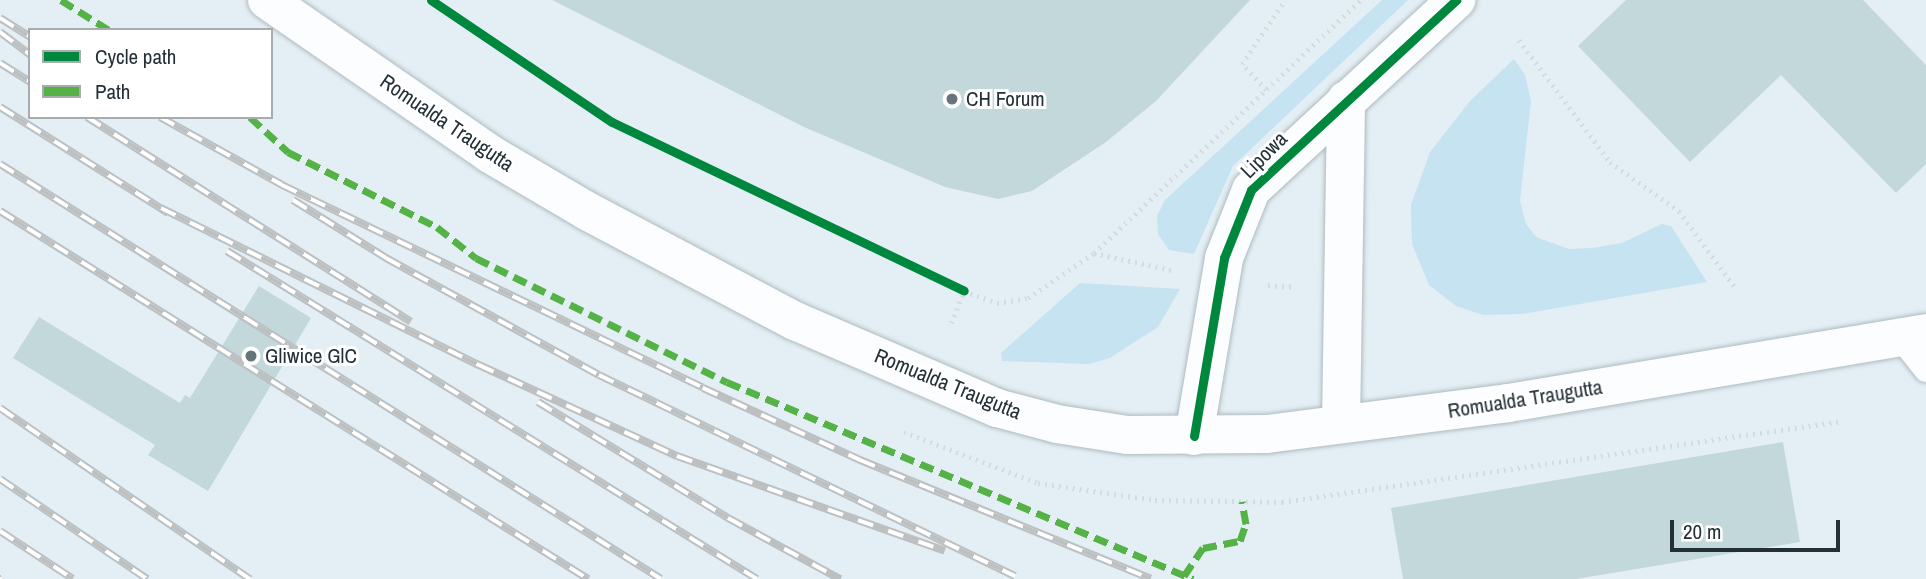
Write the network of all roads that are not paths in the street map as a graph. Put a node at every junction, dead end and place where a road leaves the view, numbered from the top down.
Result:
1 (267, 0) edge
2 (1455, 0) edge
3 (1346, 100) junction
4 (1913, 335) edge
5 (1926, 370) edge
6 (1341, 424) junction
7 (1194, 436) junction

1 - 7 main road, Romualda Traugutta
2 - 3 main road, Lipowa
3 - 6 main road
3 - 7 main road, Lipowa
4 - 5 lane
4 - 6 main road, Romualda Traugutta
6 - 7 main road, Romualda Traugutta

